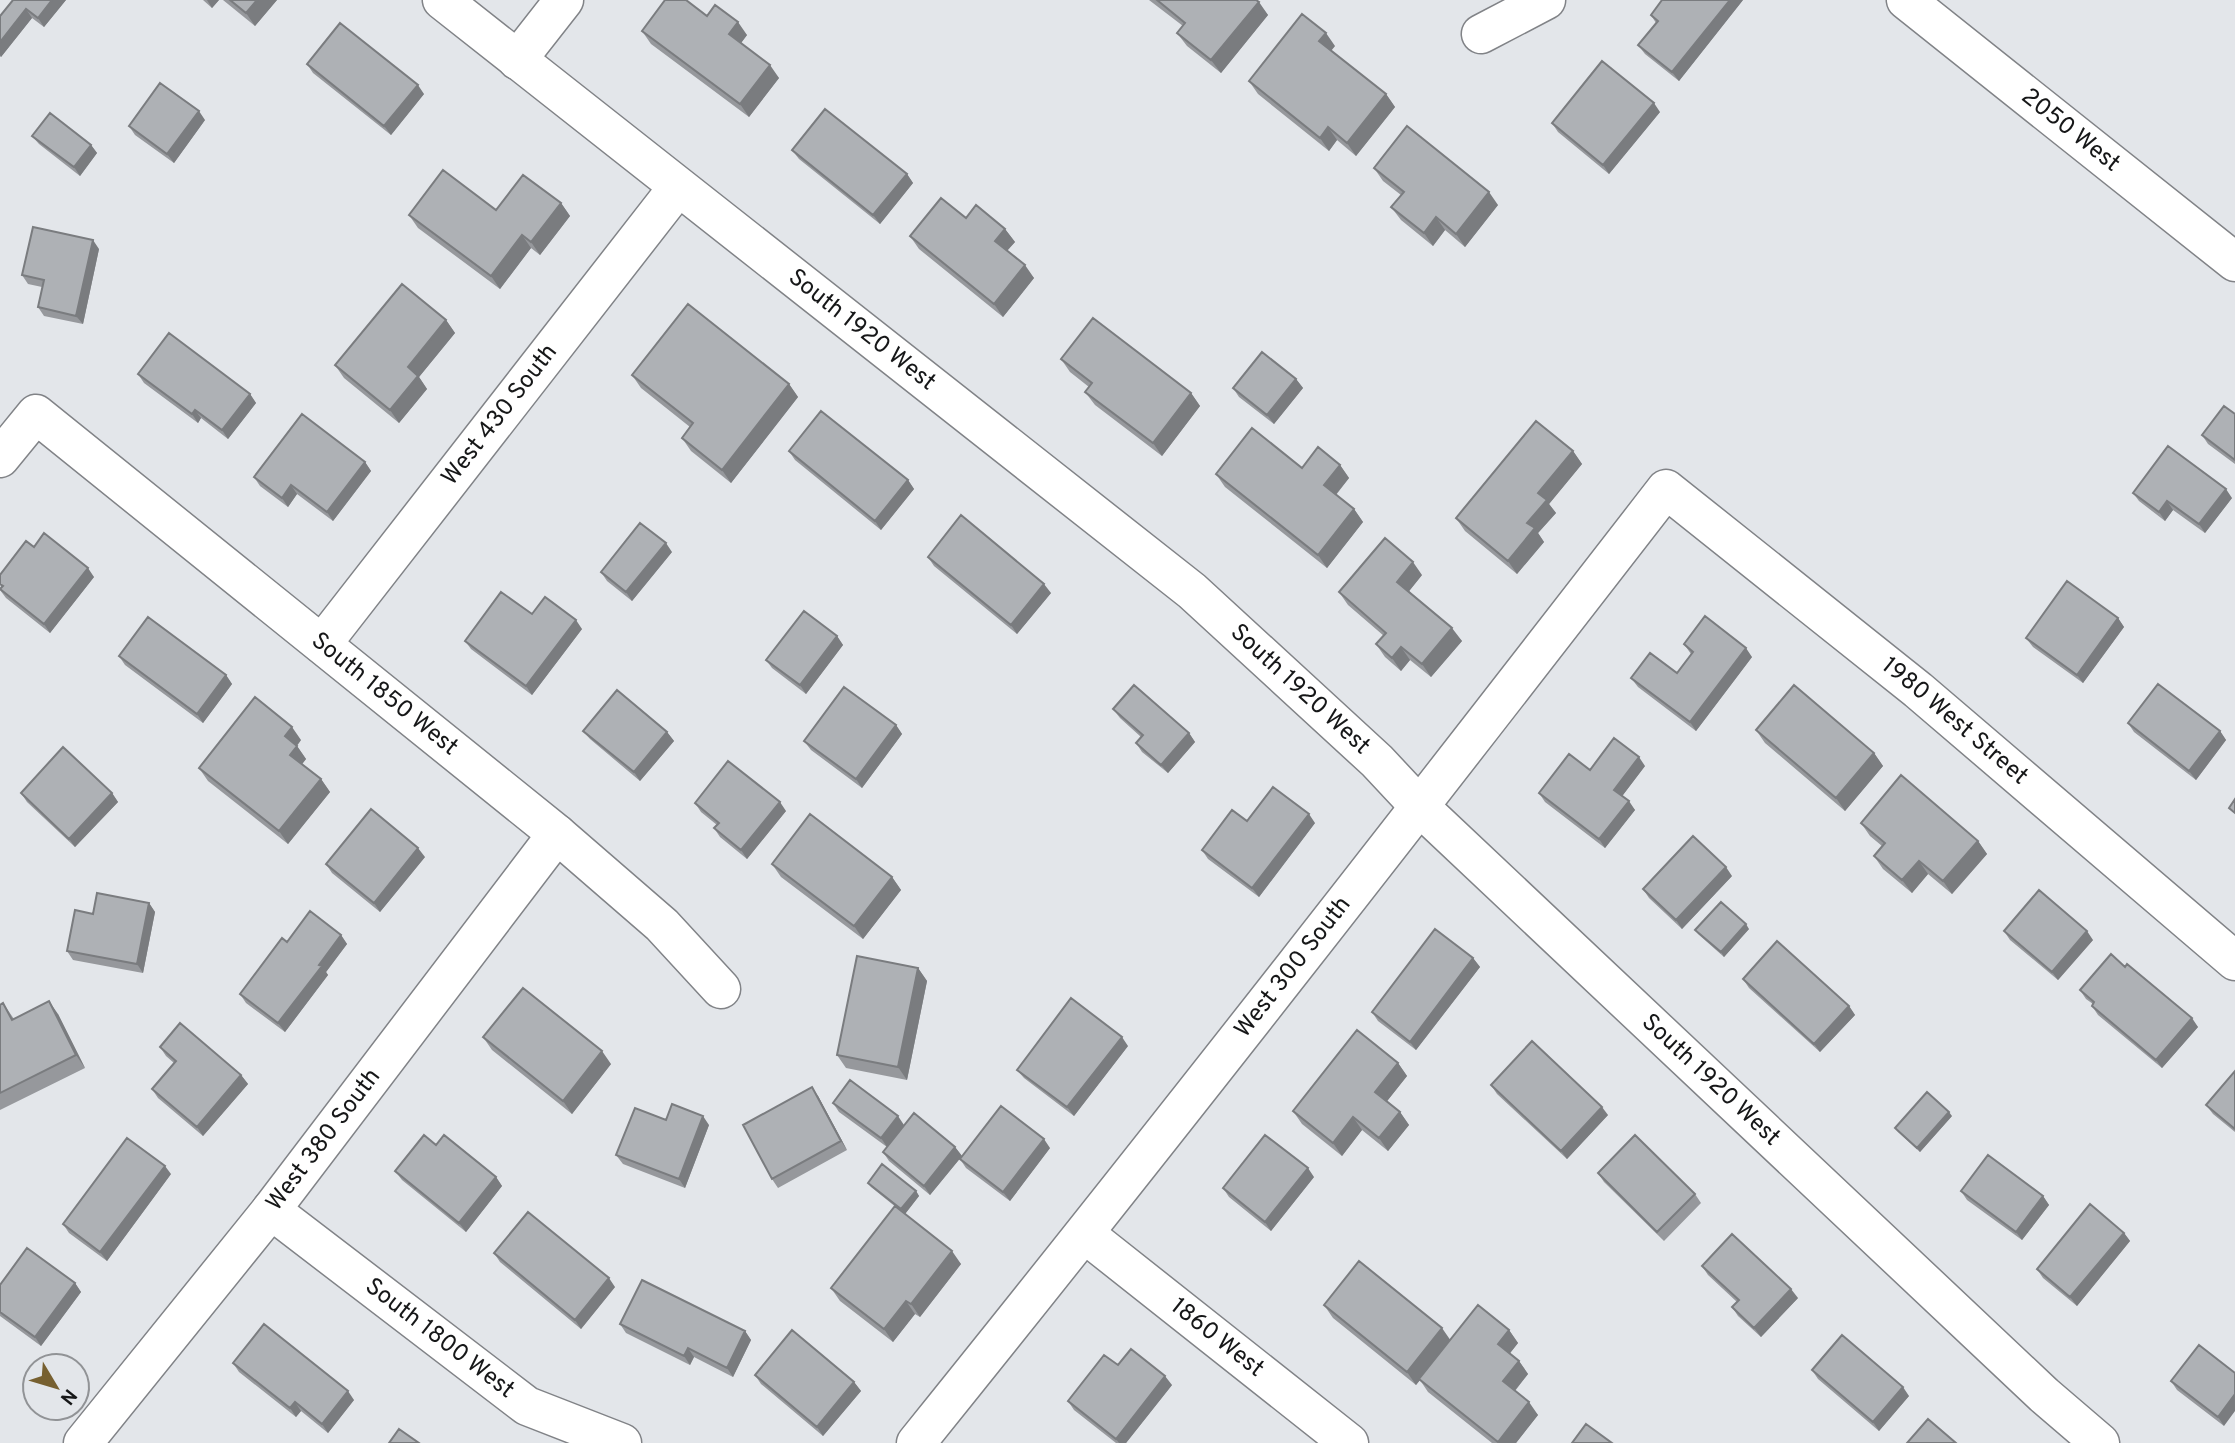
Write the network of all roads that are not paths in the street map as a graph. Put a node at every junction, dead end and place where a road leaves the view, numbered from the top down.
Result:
1 (442, 0) edge
2 (564, 0) edge
3 (1546, 0) edge
4 (1906, 0) edge
5 (1481, 34) dead end
6 (517, 60) junction
7 (678, 187) junction
8 (2235, 262) edge
9 (0, 458) edge
10 (1666, 489) joint
11 (322, 644) junction
12 (1420, 807) junction
13 (557, 834) junction
14 (2235, 961) edge
15 (721, 989) dead end
16 (271, 1210) junction
17 (1085, 1234) junction
18 (83, 1443) edge
19 (622, 1443) edge
20 (916, 1443) edge
21 (1349, 1443) edge
22 (2100, 1443) edge

1 - 6 street, South 1920 West
2 - 6 street
3 - 5 street
4 - 8 street, 2050 West
6 - 7 street, South 1920 West
7 - 11 street, West 430 South
7 - 12 street, South 1920 West
9 - 11 street, South 1850 West
10 - 12 street, West 300 South
10 - 14 street, 1980 West Street
11 - 13 street, South 1850 West
12 - 17 street, West 300 South
12 - 22 street, South 1920 West
13 - 15 street, South 1850 West
13 - 16 street, West 380 South
16 - 18 street, West 380 South
16 - 19 street, South 1800 West
17 - 20 street, West 300 South
17 - 21 street, 1860 West

